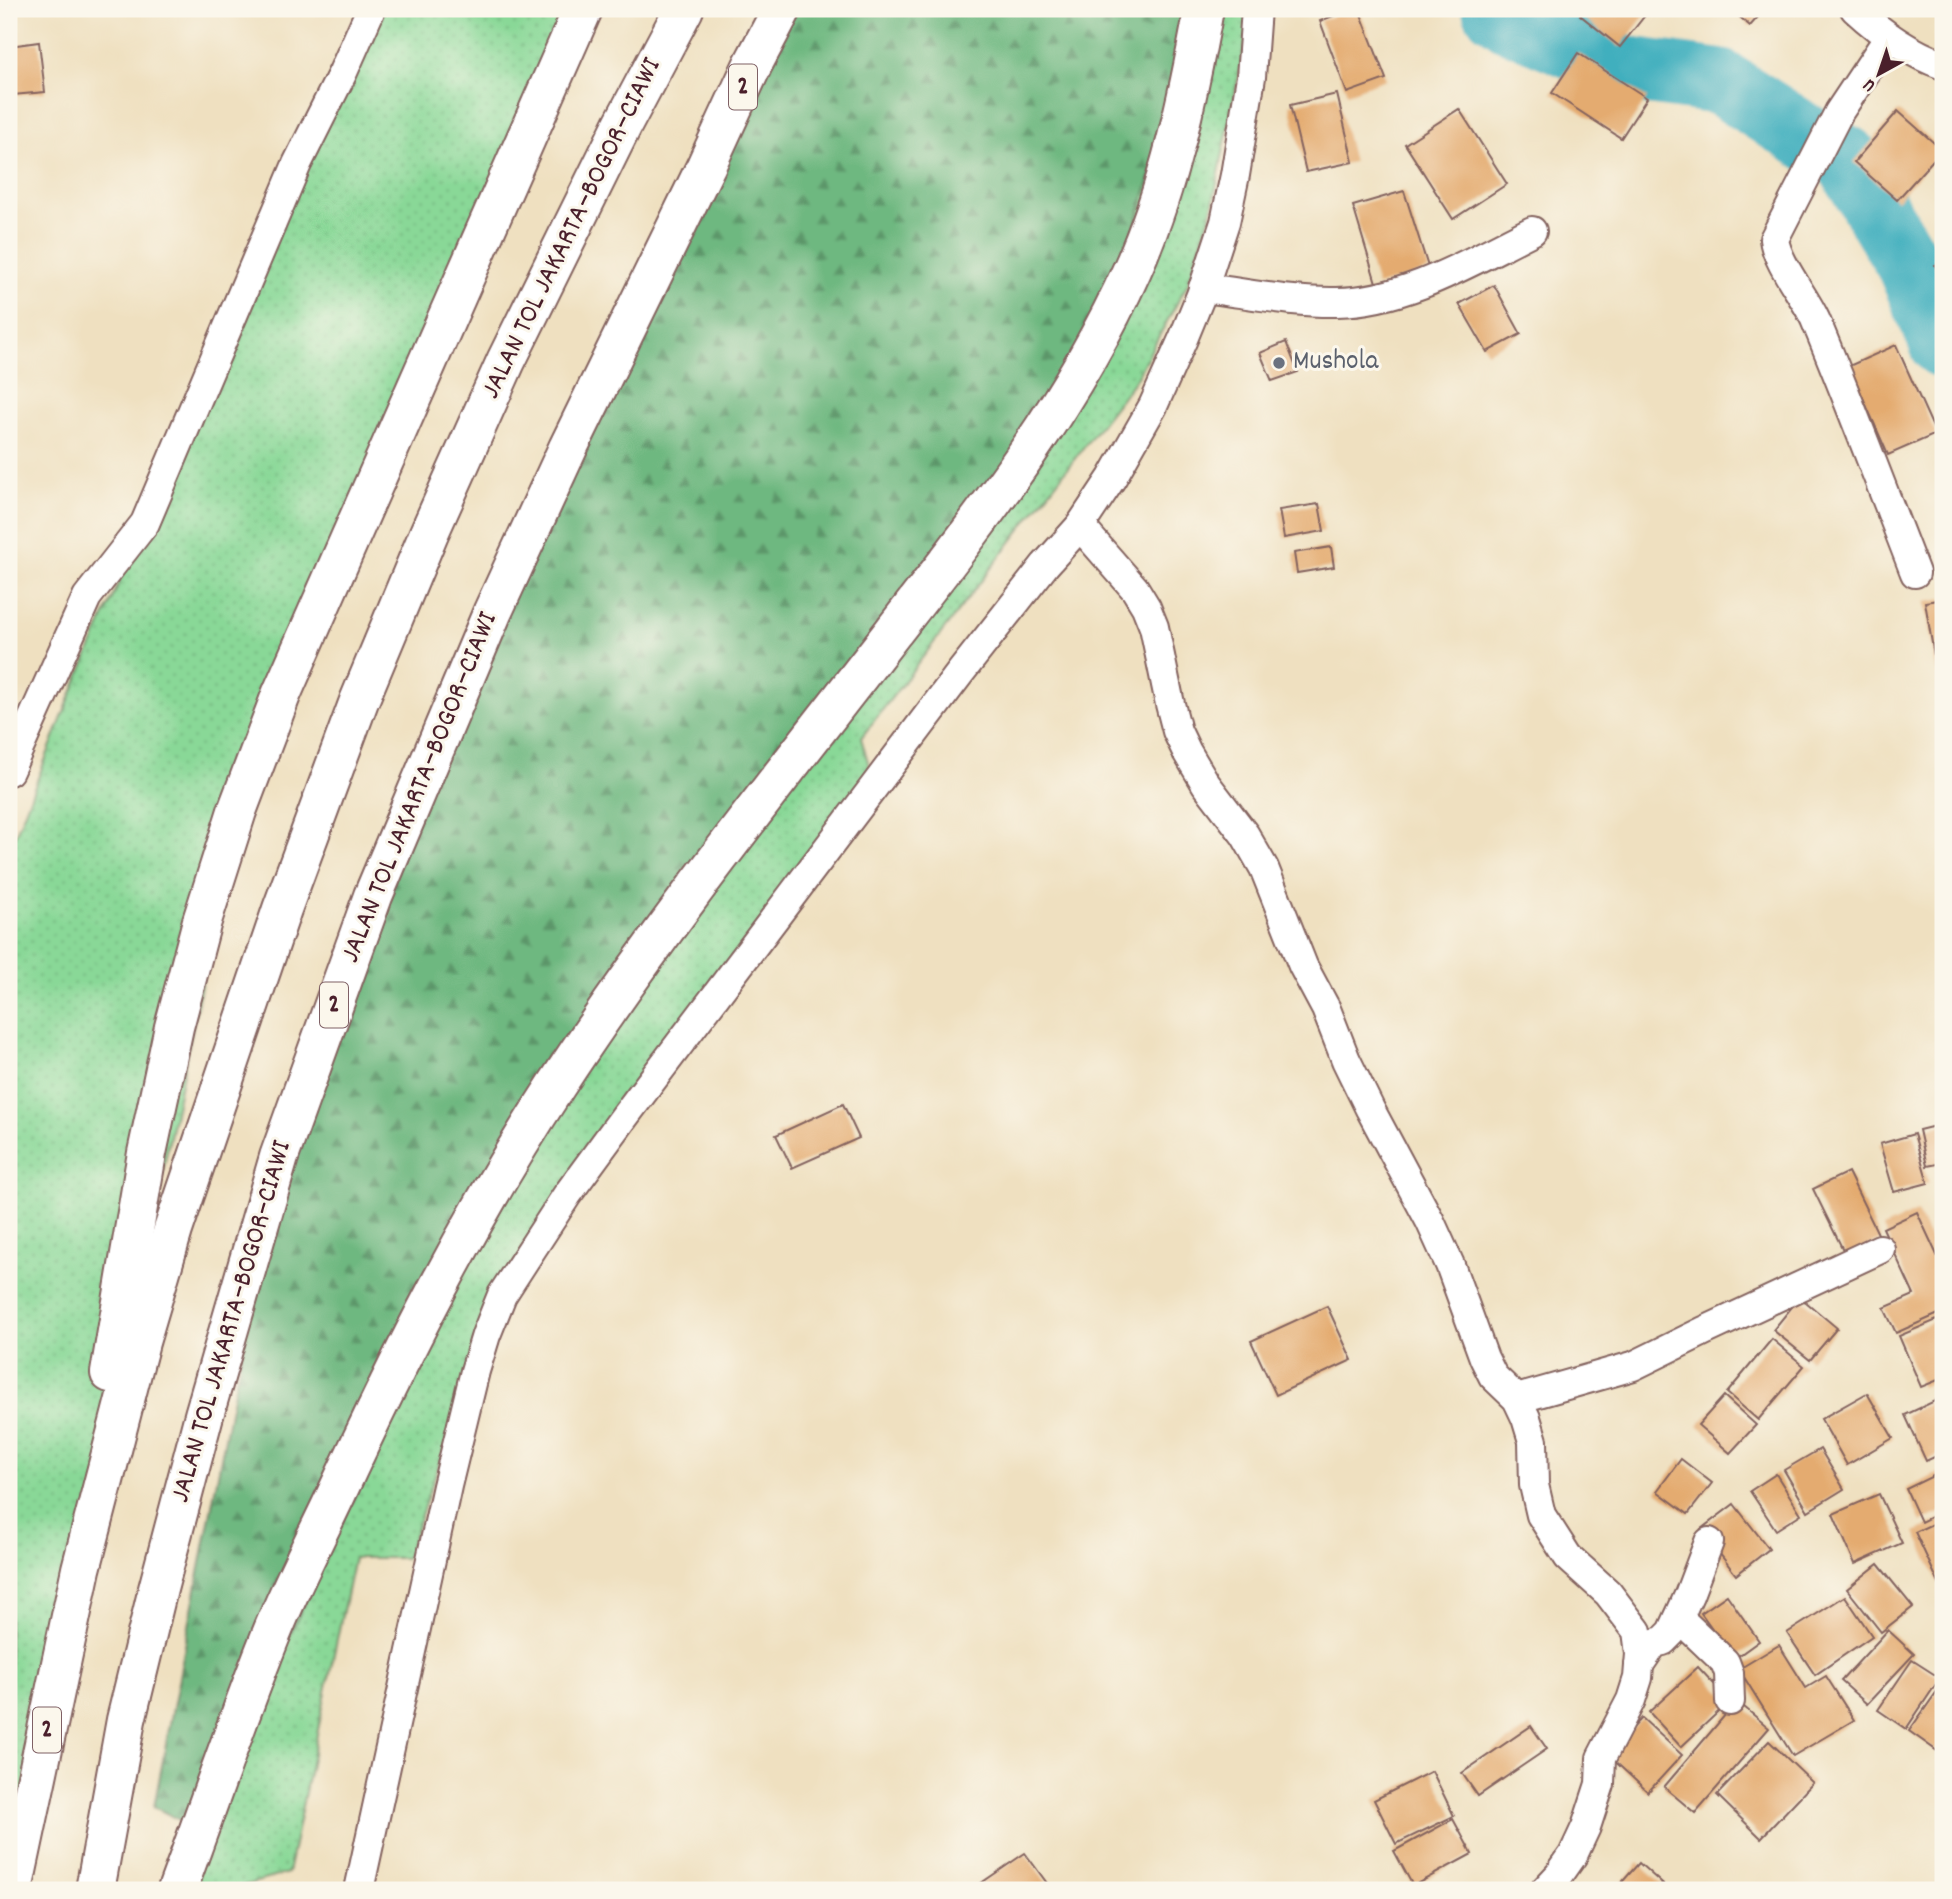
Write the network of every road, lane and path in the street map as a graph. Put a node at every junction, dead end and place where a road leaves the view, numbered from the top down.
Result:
1 (371, 9) edge
2 (583, 9) edge
3 (684, 9) edge
4 (782, 9) edge
5 (1203, 9) edge
6 (1256, 9) edge
7 (1855, 9) edge
8 (1889, 37) junction
9 (1943, 65) edge
10 (1532, 231) dead end
11 (1203, 288) junction
12 (1080, 526) junction
13 (1915, 573) dead end
14 (9, 771) edge
15 (1880, 1249) dead end
16 (1517, 1399) junction
17 (1709, 1542) dead end
18 (81, 1569) junction
19 (1679, 1618) junction
20 (1639, 1665) junction
21 (1730, 1701) dead end
22 (13, 1890) edge
23 (95, 1890) edge
24 (177, 1890) edge
25 (359, 1890) edge
26 (1545, 1890) edge

1 - 14 street
2 - 18 highway
3 - 18 highway, JALAN TOL JAKARTA–BOGOR–CIAWI / 2
4 - 23 highway, JALAN TOL JAKARTA–BOGOR–CIAWI / 2
5 - 24 highway
6 - 11 street
7 - 8 street
8 - 9 street
8 - 13 street
10 - 11 street
11 - 12 street
12 - 16 street
12 - 25 street
15 - 16 street
16 - 20 street
17 - 19 street
18 - 22 highway, JALAN TOL JAKARTA–BOGOR–CIAWI / 2
19 - 20 street
19 - 21 street
20 - 26 street

